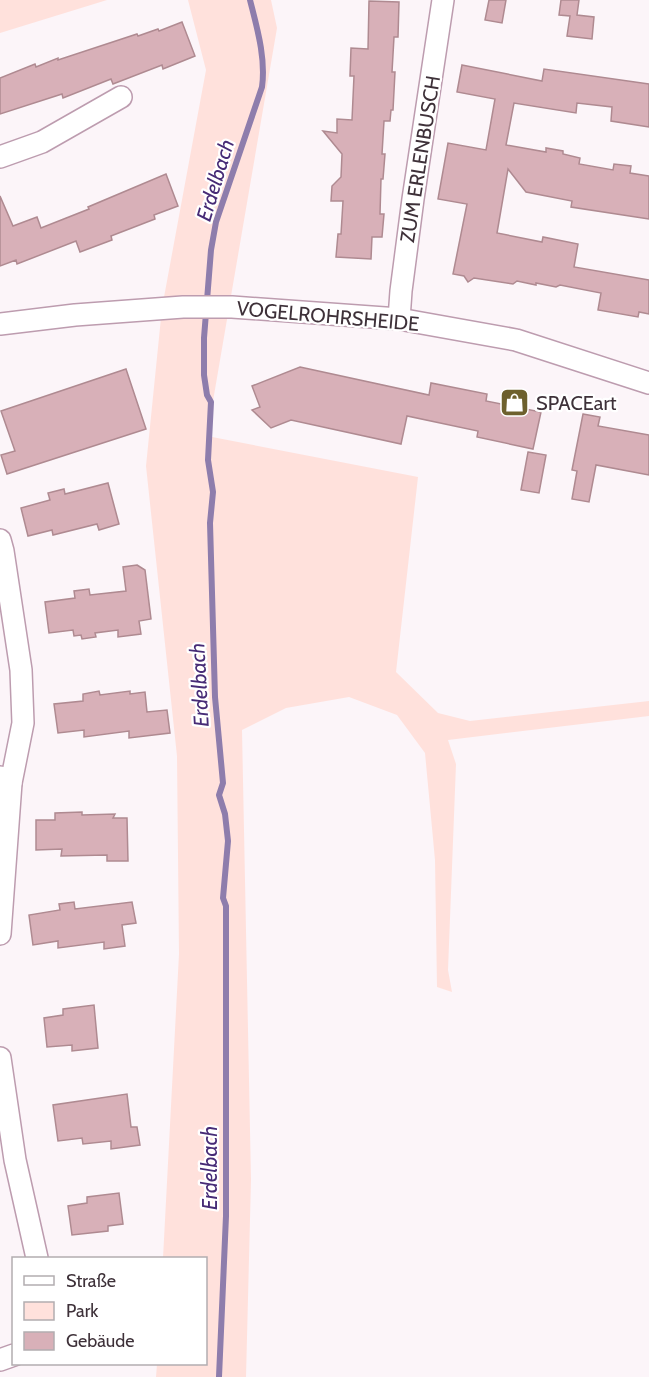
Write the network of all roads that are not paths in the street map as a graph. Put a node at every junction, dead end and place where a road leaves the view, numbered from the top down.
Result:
1 (443, 0) edge
2 (121, 98) dead end
3 (0, 157) edge
4 (399, 319) junction
5 (0, 324) edge
6 (649, 383) edge
7 (0, 540) edge
8 (5, 780) edge
9 (0, 934) edge
10 (0, 1058) edge
11 (37, 1257) edge

1 - 4 street, ZUM ERLENBUSCH
2 - 3 street
4 - 5 street, VOGELROHRSHEIDE
4 - 6 street, VOGELROHRSHEIDE
7 - 8 street
8 - 9 street
10 - 11 street

